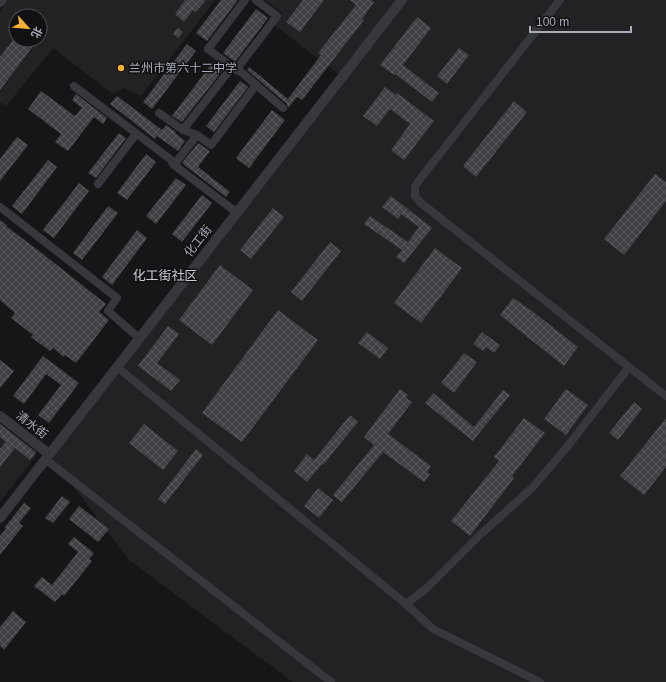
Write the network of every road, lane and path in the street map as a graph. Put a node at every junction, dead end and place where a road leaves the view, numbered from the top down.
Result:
1 (2, 0) edge
2 (245, 0) edge
3 (256, 0) edge
4 (402, 0) edge
5 (560, 0) edge
6 (0, 3) edge
7 (234, 69) junction
8 (256, 85) junction
9 (74, 86) dead end
10 (283, 108) dead end
11 (159, 113) dead end
12 (183, 130) junction
13 (136, 134) junction
14 (197, 135) junction
15 (174, 165) junction
16 (98, 184) dead end
17 (0, 207) edge
18 (236, 212) junction
19 (139, 338) junction
20 (629, 366) junction
21 (116, 367) junction
22 (666, 396) edge
23 (0, 416) edge
24 (47, 457) junction
25 (0, 518) edge
26 (406, 604) junction
27 (331, 682) edge
28 (540, 682) edge

1 - 6 street
2 - 7 street
3 - 7 street
4 - 18 street, 化工街
5 - 20 street
7 - 8 street
7 - 12 street
8 - 10 street
8 - 14 street
9 - 13 street
11 - 12 street
12 - 14 street
13 - 15 street
13 - 16 street
14 - 15 street
15 - 18 street
17 - 19 street
18 - 19 street, 化工街
19 - 21 street, 化工街
20 - 22 street
20 - 26 street
21 - 24 street, 化工街
21 - 26 street
23 - 24 street, 清水街
24 - 25 street, 化工街
24 - 27 street
26 - 28 street

